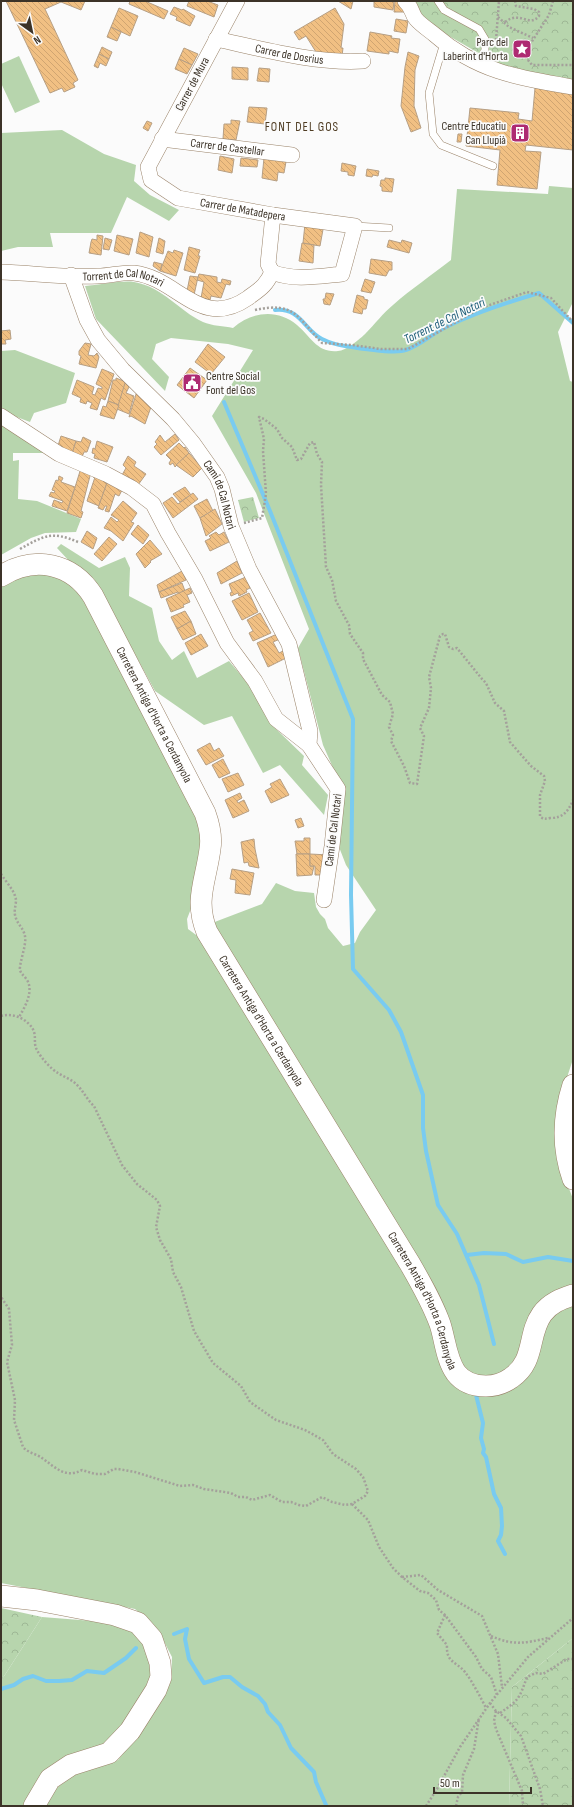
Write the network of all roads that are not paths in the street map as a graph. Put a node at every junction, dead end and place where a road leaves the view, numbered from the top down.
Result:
1 (237, 1) edge
2 (405, 1) edge
3 (438, 1) edge
4 (216, 39) junction
5 (444, 43) junction
6 (363, 61) dead end
7 (479, 65) junction
8 (573, 87) edge
9 (162, 139) junction
10 (292, 155) dead end
11 (494, 166) dead end
12 (148, 167) joint
13 (273, 215) junction
14 (355, 226) junction
15 (389, 228) dead end
16 (1, 272) edge
17 (272, 272) junction
18 (71, 275) junction
19 (1, 416) edge
20 (1, 576) edge
21 (309, 745) junction
22 (324, 900) dead end
23 (573, 1085) edge
24 (573, 1179) edge
25 (573, 1295) edge
26 (1, 1596) edge
27 (34, 1806) edge

1 - 4 street, Carrer de Mura
2 - 5 street
3 - 7 lane
4 - 6 street, Carrer de Dosrius
4 - 9 street, Carrer de Mura
5 - 7 street
5 - 11 lane
7 - 8 street
9 - 10 street, Carrer de Castellar
9 - 12 street, Carrer de Mura
12 - 13 street, Carrer de Matadepera
13 - 14 street, Carrer de Matadepera
13 - 17 street
14 - 15 lane
14 - 17 street
16 - 18 street, Torrent de Cal Notari
17 - 18 street, Torrent de Cal Notari
18 - 21 street, Camí de Cal Notari
19 - 21 street, Camí de Cal Notari
20 - 25 street, Carretera Antiga d'Horta a Cerdanyola
21 - 22 street, Camí de Cal Notari
23 - 24 street
26 - 27 street

